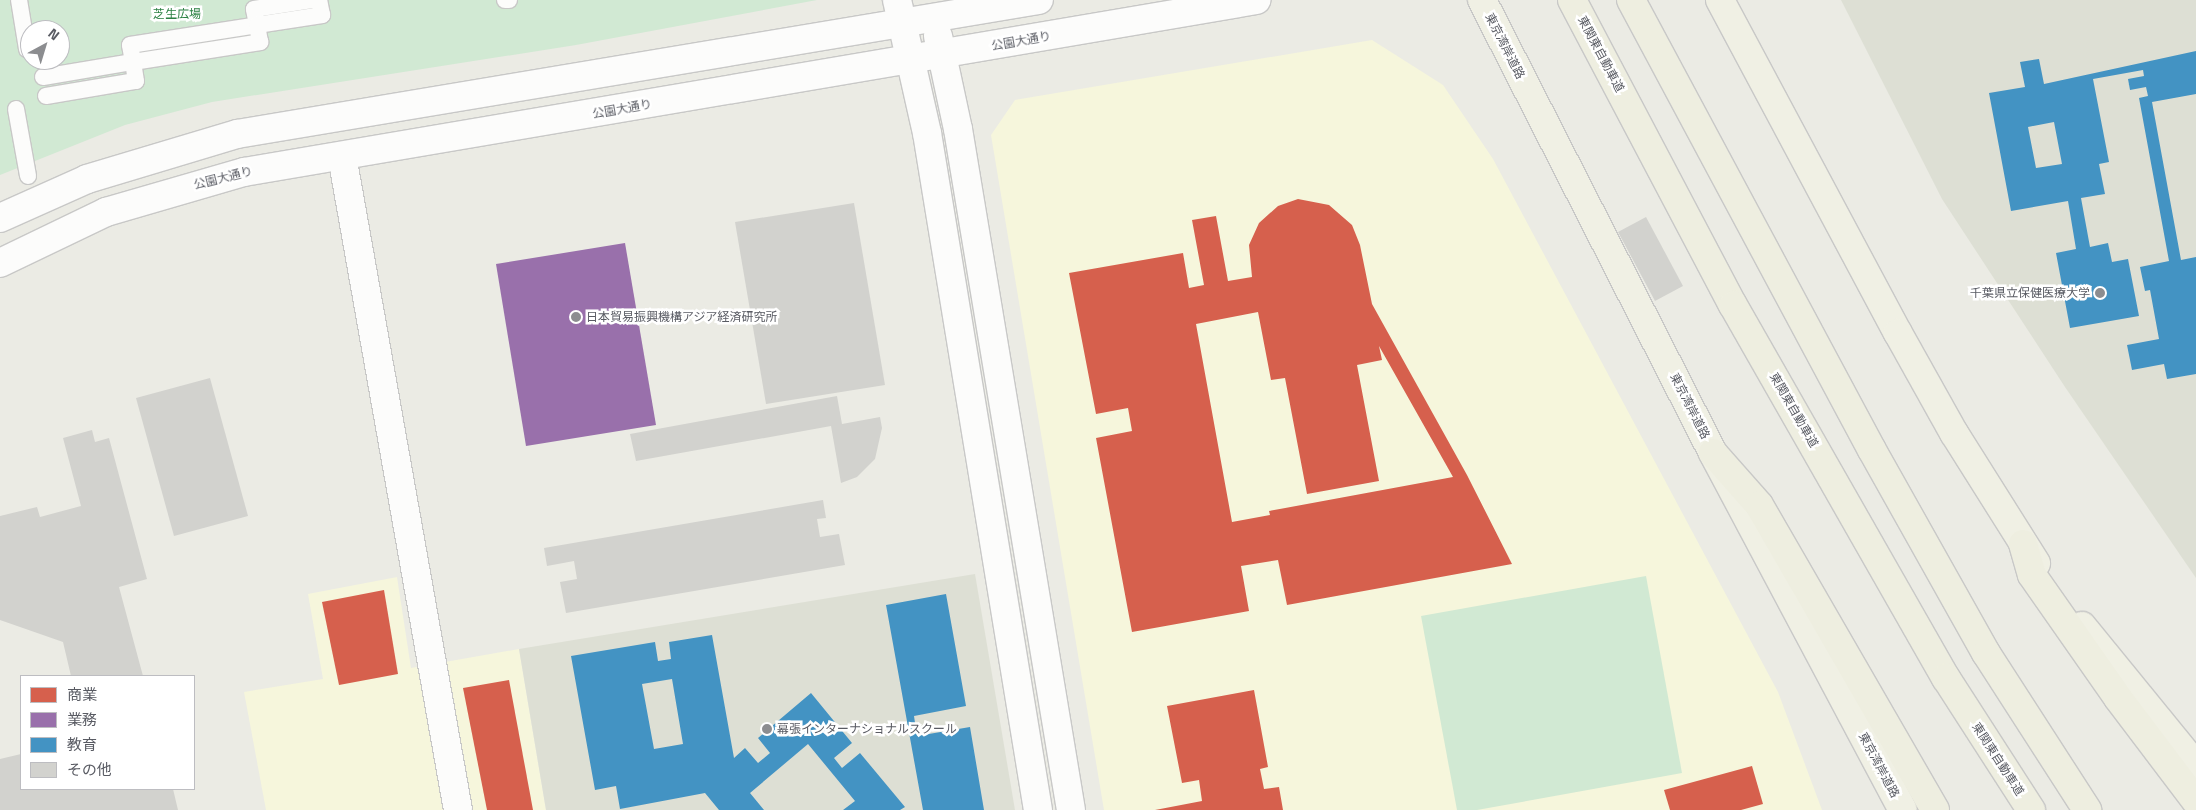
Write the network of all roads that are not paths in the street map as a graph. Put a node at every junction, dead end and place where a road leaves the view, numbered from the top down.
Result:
1 (19, 0) edge
2 (313, 0) edge
3 (319, 0) edge
4 (505, 0) edge
5 (509, 0) edge
6 (1039, 0) edge
7 (1257, 0) edge
8 (1482, 0) edge
9 (1572, 0) edge
10 (1631, 0) edge
11 (1720, 0) edge
12 (932, 9) edge
13 (899, 12) edge
14 (22, 20) edge
15 (257, 25) junction
16 (196, 35) junction
17 (199, 52) junction
18 (942, 54) junction
19 (911, 60) junction
20 (133, 62) junction
21 (75, 72) junction
22 (43, 77) dead end
23 (78, 91) junction
24 (46, 96) dead end
25 (16, 109) dead end
26 (342, 156) junction
27 (28, 176) dead end
28 (0, 218) edge
29 (0, 263) edge
30 (1713, 453) junction
31 (2023, 544) junction
32 (2196, 766) edge
33 (2196, 800) edge
34 (458, 810) edge
35 (1038, 810) edge
36 (1071, 810) edge
37 (1903, 810) edge
38 (1935, 810) edge
39 (2031, 810) edge
40 (2087, 810) edge

1 - 14 street
2 - 15 street
3 - 15 street
4 - 5 street
6 - 12 street
7 - 18 street, 公園大通り
8 - 30 highway, 東京湾岸道路
9 - 39 highway, 東関東自動車道
10 - 40 highway
11 - 31 highway
12 - 13 street
12 - 18 street
13 - 19 street
13 - 28 street
15 - 16 street
15 - 17 street
16 - 17 street
16 - 20 street
17 - 20 street
18 - 19 street, 公園大通り
18 - 36 street
19 - 26 street, 公園大通り
19 - 35 street
20 - 21 street
20 - 23 street
21 - 22 street
21 - 23 street
23 - 24 street
25 - 27 street
26 - 29 street, 公園大通り
26 - 34 street
30 - 37 highway, 東京湾岸道路
30 - 38 highway
31 - 32 highway
31 - 33 highway

